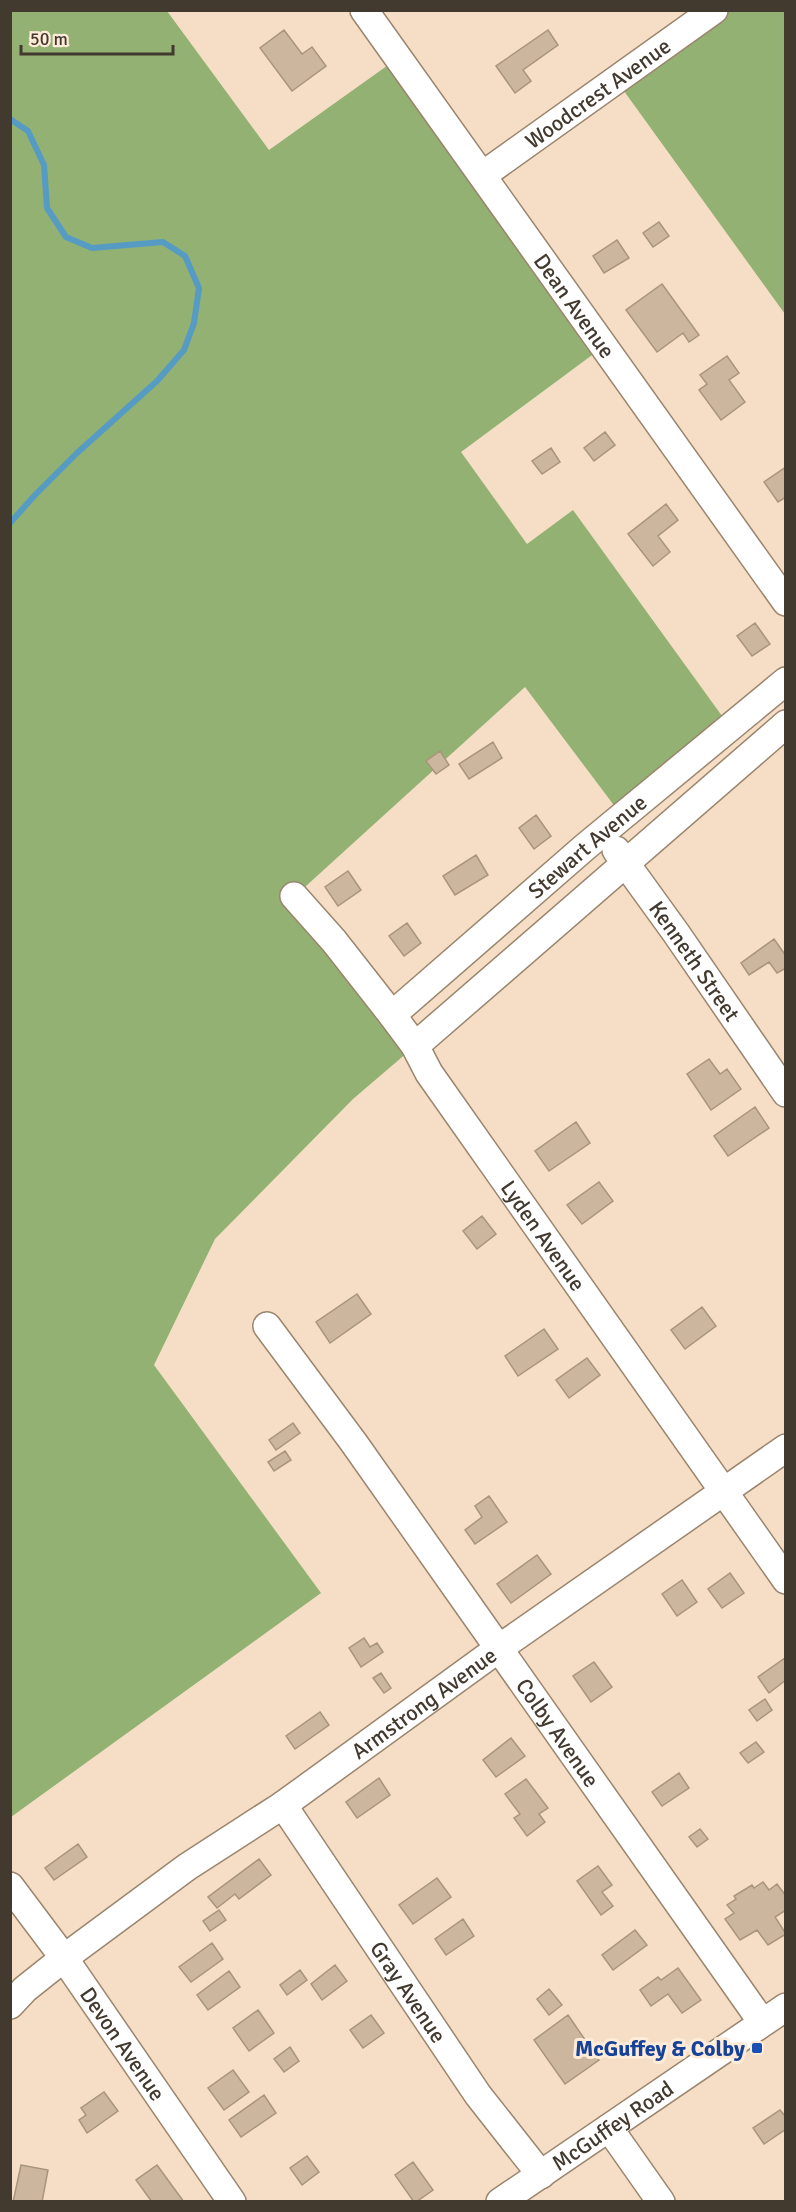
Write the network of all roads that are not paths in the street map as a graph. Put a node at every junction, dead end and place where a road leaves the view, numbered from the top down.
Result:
1 (364, 10) edge
2 (714, 10) edge
3 (483, 175) junction
4 (786, 602) edge
5 (786, 681) edge
6 (786, 723) edge
7 (604, 832) junction
8 (626, 864) junction
9 (294, 896) dead end
10 (392, 1015) junction
11 (415, 1046) junction
12 (786, 1093) edge
13 (267, 1326) dead end
14 (786, 1448) edge
15 (724, 1492) junction
16 (786, 1580) edge
17 (498, 1649) junction
18 (282, 1805) junction
19 (10, 1886) edge
20 (64, 1958) junction
21 (10, 2005) edge
22 (786, 2007) edge
23 (762, 2022) junction
24 (609, 2128) junction
25 (541, 2175) junction
26 (232, 2202) edge
27 (500, 2202) edge
28 (661, 2202) edge

1 - 3 street, Dean Avenue
2 - 3 street, Woodcrest Avenue
3 - 4 street, Dean Avenue
5 - 7 street, Stewart Avenue
6 - 8 street, Stewart Avenue
7 - 8 street, Kenneth Street
7 - 10 street, Stewart Avenue
8 - 11 street, Stewart Avenue
8 - 12 street, Kenneth Street
9 - 10 street, Lyden Avenue
10 - 11 street, Lyden Avenue
11 - 15 street, Lyden Avenue
13 - 17 street, Colby Avenue
14 - 15 street, Armstrong Avenue
15 - 16 street, Lyden Avenue
15 - 17 street, Armstrong Avenue
17 - 18 street, Armstrong Avenue
17 - 23 street, Colby Avenue
18 - 20 street, Armstrong Avenue
18 - 25 street, Gray Avenue
19 - 20 street, Devon Avenue
20 - 21 street, Armstrong Avenue
20 - 26 street, Devon Avenue
22 - 23 street, McGuffey Road
23 - 24 street, McGuffey Road
24 - 25 street, McGuffey Road
24 - 28 street
25 - 27 street, McGuffey Road

